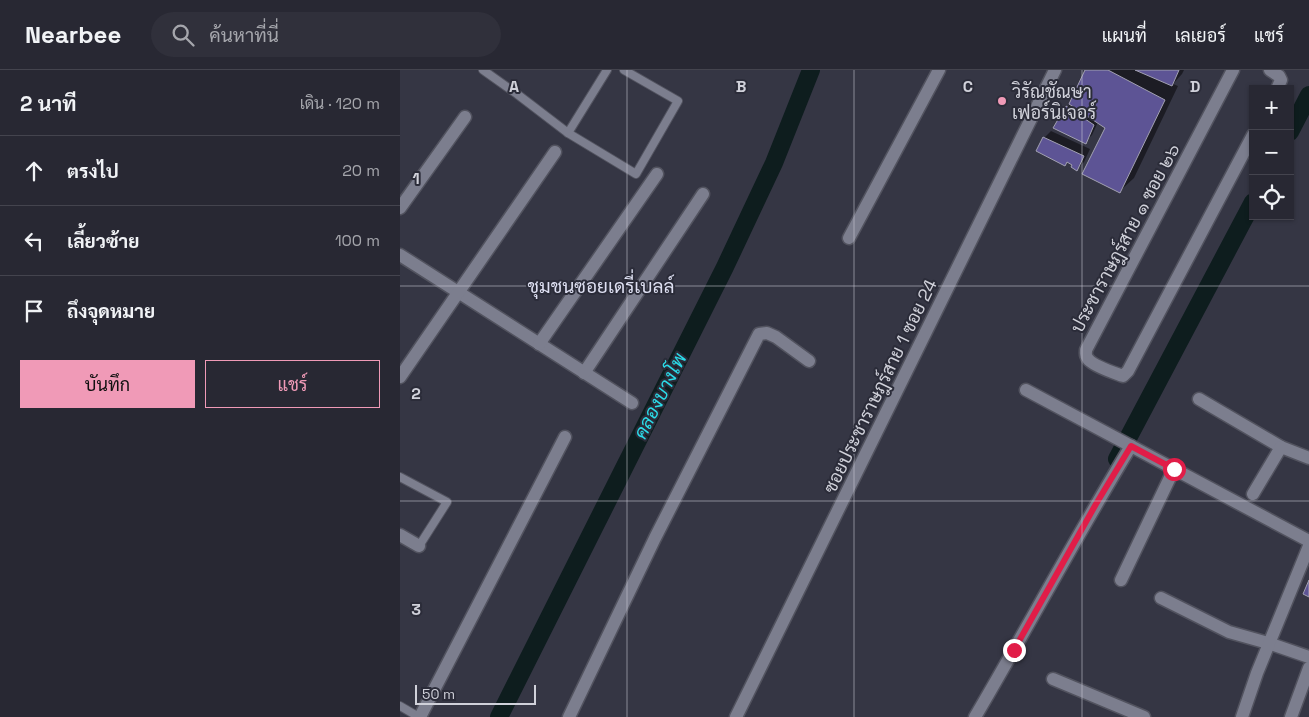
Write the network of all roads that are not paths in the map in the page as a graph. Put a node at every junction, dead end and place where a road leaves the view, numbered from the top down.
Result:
1 (483, 70) edge
2 (607, 70) edge
3 (624, 70) edge
4 (938, 70) edge
5 (1055, 70) edge
6 (1233, 70) edge
7 (1270, 70) edge
8 (1279, 85) edge
9 (465, 117) dead end
10 (568, 133) junction
11 (1249, 143) edge
12 (555, 152) dead end
13 (657, 174) dead end
14 (703, 194) dead end
15 (400, 208) edge
16 (849, 238) dead end
17 (400, 255) edge
18 (458, 292) junction
19 (540, 344) junction
20 (809, 361) dead end
21 (584, 373) junction
22 (400, 377) edge
23 (1026, 390) dead end
24 (1199, 399) dead end
25 (632, 403) dead end
26 (565, 437) dead end
27 (1125, 443) junction
28 (1281, 447) junction
29 (1309, 458) edge
30 (1174, 469) junction
31 (400, 477) edge
32 (1253, 494) dead end
33 (400, 535) edge
34 (1309, 541) edge
35 (420, 546) joint
36 (1309, 546) edge
37 (1121, 580) dead end
38 (1161, 598) dead end
39 (1268, 643) junction
40 (1309, 657) edge
41 (1309, 668) edge
42 (1053, 679) dead end
43 (400, 706) edge
44 (1139, 716) edge
45 (420, 717) edge
46 (569, 717) edge
47 (736, 717) edge
48 (975, 717) edge
49 (1242, 717) edge
50 (1290, 717) edge

1 - 10 lane
2 - 10 lane
3 - 10 lane
4 - 16 street
5 - 47 street, ซอยประชาราษฎร์สาย 1 ซอย 24
6 - 11 street, ประชาราษฎร์สาย ๑ ซอย ๒๖
7 - 8 street
9 - 15 street
12 - 18 street
13 - 19 street
14 - 21 street
17 - 18 street
18 - 19 street
18 - 22 street
19 - 21 street
20 - 46 street
21 - 25 street
23 - 27 street
24 - 28 street
26 - 45 street
27 - 30 street
27 - 48 street
28 - 29 street
28 - 32 street
30 - 34 street
30 - 37 street
31 - 35 lane
33 - 35 street
36 - 39 street
38 - 39 street
39 - 40 street
39 - 49 street
41 - 50 street
42 - 44 street
43 - 45 lane

